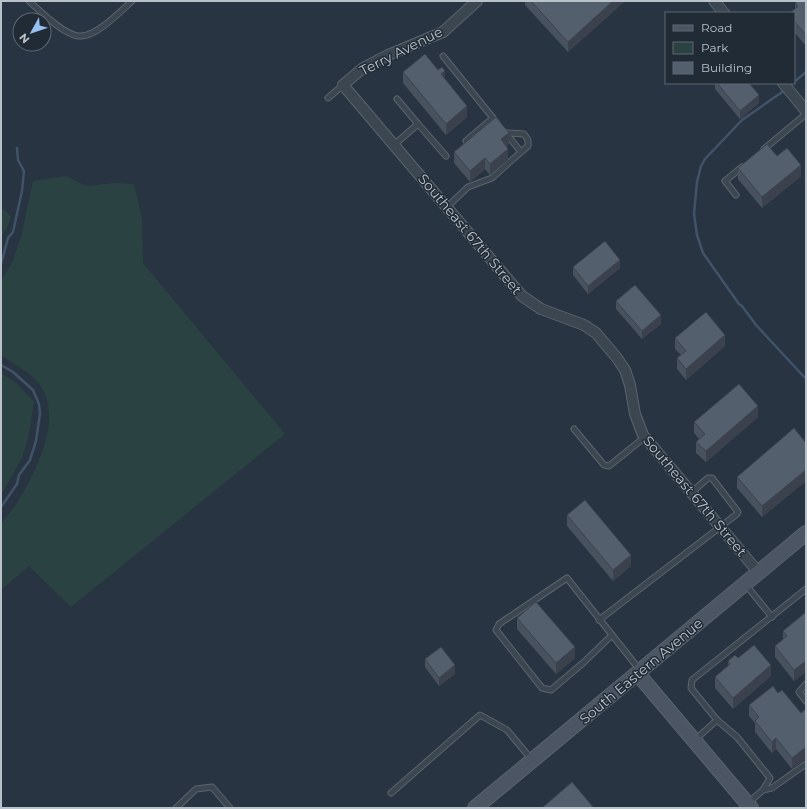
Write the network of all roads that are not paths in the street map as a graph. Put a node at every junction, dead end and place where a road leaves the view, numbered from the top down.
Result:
1 (29, 1) edge
2 (132, 1) edge
3 (477, 1) edge
4 (714, 1) edge
5 (723, 12) edge
6 (443, 56) dead end
7 (784, 84) edge
8 (343, 85) junction
9 (328, 98) dead end
10 (397, 99) dead end
11 (805, 110) edge
12 (493, 118) junction
13 (418, 124) junction
14 (506, 133) junction
15 (466, 141) edge
16 (394, 145) junction
17 (521, 152) junction
18 (757, 155) edge
19 (446, 156) dead end
20 (746, 164) edge
21 (736, 195) dead end
22 (447, 207) junction
23 (574, 429) dead end
24 (646, 437) junction
25 (692, 492) junction
26 (721, 528) junction
27 (806, 532) edge
28 (759, 573) junction
29 (745, 584) junction
30 (806, 589) edge
31 (772, 617) junction
32 (599, 620) junction
33 (611, 636) junction
34 (639, 673) junction
35 (806, 684) edge
36 (806, 701) edge
37 (717, 720) junction
38 (694, 740) junction
39 (533, 761) junction
40 (806, 764) edge
41 (763, 790) junction
42 (390, 793) dead end
43 (749, 806) edge
44 (176, 808) edge
45 (230, 808) edge
46 (475, 808) edge

1 - 2 lane
3 - 8 street, Terry Avenue
4 - 5 street
6 - 12 lane
7 - 11 street
8 - 9 lane
8 - 16 street, Southeast 67th Street
10 - 13 lane
11 - 18 lane
12 - 14 lane
12 - 15 lane
13 - 16 lane
13 - 19 lane
14 - 17 lane
14 - 17 lane
16 - 22 street, Southeast 67th Street
17 - 22 lane
20 - 21 lane
22 - 24 street, Southeast 67th Street
23 - 24 lane
24 - 25 street, Southeast 67th Street
25 - 26 street, Southeast 67th Street
25 - 26 lane
26 - 28 street, Southeast 67th Street
26 - 32 lane
27 - 28 main road, South Eastern Avenue
28 - 29 main road, South Eastern Avenue
29 - 31 lane
29 - 34 main road, South Eastern Avenue
30 - 31 lane
31 - 37 lane
32 - 33 lane
32 - 33 lane
33 - 34 lane
34 - 38 main road
34 - 39 main road, South Eastern Avenue
35 - 36 lane
37 - 38 lane
37 - 41 lane
38 - 43 main road
39 - 42 lane
39 - 46 main road, South Eastern Avenue
40 - 41 lane
41 - 43 lane
44 - 45 lane

